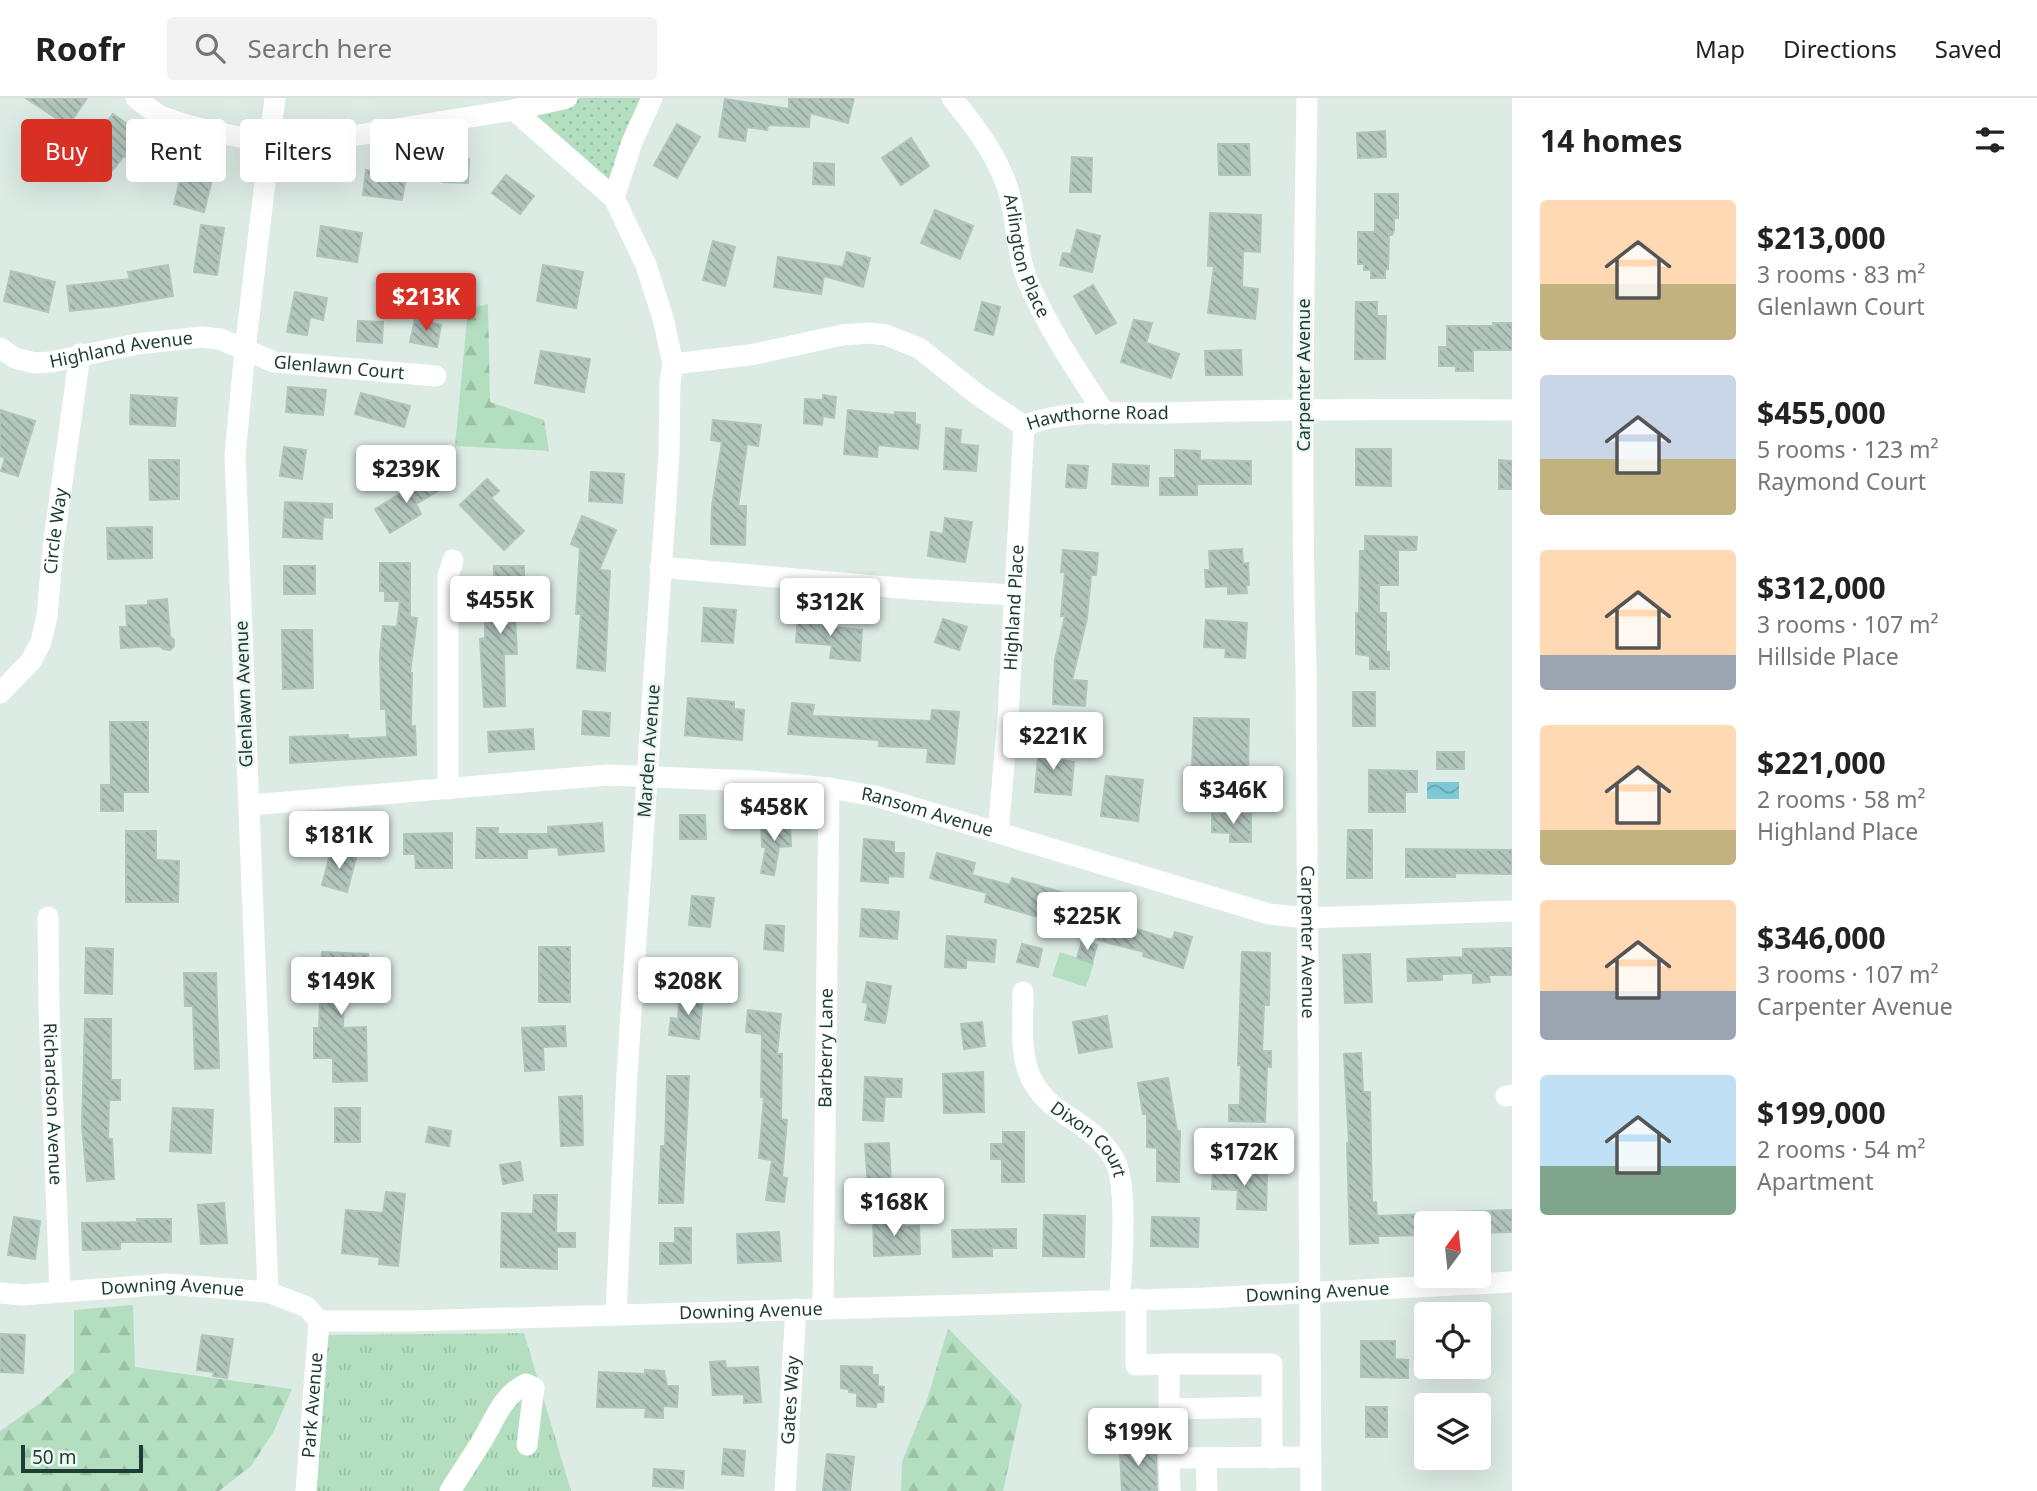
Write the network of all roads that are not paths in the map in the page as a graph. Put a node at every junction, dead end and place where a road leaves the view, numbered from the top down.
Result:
1 (136, 98) edge
2 (275, 98) edge
3 (567, 98) edge
4 (652, 98) edge
5 (952, 98) edge
6 (1307, 98) edge
7 (514, 110) junction
8 (273, 119) edge
9 (240, 135) edge
10 (356, 135) edge
11 (265, 182) edge
12 (614, 198) junction
13 (0, 348) edge
14 (245, 349) junction
15 (80, 354) junction
16 (673, 365) junction
17 (436, 376) dead end
18 (1304, 409) junction
19 (1512, 410) edge
20 (1104, 414) junction
21 (1024, 426) junction
22 (453, 560) dead end
23 (660, 567) junction
24 (1014, 594) junction
25 (0, 693) edge
26 (647, 777) junction
27 (829, 788) junction
28 (447, 789) junction
29 (250, 805) junction
30 (998, 832) junction
31 (1512, 911) edge
32 (48, 917) dead end
33 (1307, 918) junction
34 (1023, 992) dead end
35 (1512, 1282) edge
36 (60, 1291) junction
37 (268, 1292) junction
38 (1309, 1292) junction
39 (0, 1293) edge
40 (1128, 1299) junction
41 (823, 1308) junction
42 (796, 1309) junction
43 (616, 1314) junction
44 (319, 1321) junction
45 (1169, 1364) junction
46 (1272, 1407) junction
47 (1169, 1409) junction
48 (527, 1445) dead end
49 (1310, 1457) junction
50 (1170, 1458) junction
51 (1206, 1458) junction
52 (1272, 1458) junction
53 (306, 1491) edge
54 (450, 1491) edge
55 (786, 1491) edge
56 (1170, 1491) edge
57 (1207, 1491) edge
58 (1311, 1491) edge

1 - 9 street
2 - 8 street, Glenlawn Avenue
3 - 7 street
4 - 12 street
5 - 20 street, Arlington Place
6 - 18 street, Carpenter Avenue
7 - 10 street
7 - 12 street, Marden Avenue
11 - 14 street, Glenlawn Avenue
12 - 16 street, Marden Avenue
13 - 15 street, Highland Avenue
14 - 15 street, Highland Avenue
14 - 17 street, Glenlawn Court
14 - 29 street, Glenlawn Avenue
15 - 25 street, Circle Way
16 - 21 street, Hawthorne Road
16 - 23 street, Marden Avenue
18 - 19 street, Hawthorne Road
18 - 20 street, Hawthorne Road
18 - 33 street, Carpenter Avenue
20 - 21 street, Hawthorne Road
21 - 24 street, Highland Place
22 - 28 street
23 - 24 street
23 - 26 street, Marden Avenue
24 - 30 street, Highland Place
26 - 27 street, Ransom Avenue
26 - 28 street, Ransom Avenue
26 - 43 street, Marden Avenue
27 - 30 street, Ransom Avenue
27 - 41 street, Barberry Lane
28 - 29 street, Ransom Avenue
29 - 37 street, Glenlawn Avenue
30 - 33 street, Ransom Avenue
31 - 33 street, Ransom Avenue
32 - 36 street, Richardson Avenue
33 - 38 street, Carpenter Avenue
34 - 40 street, Dixon Court
35 - 38 street, Downing Avenue
36 - 37 street, Downing Avenue
36 - 39 street, Downing Avenue
37 - 44 street, Downing Avenue
38 - 40 street, Downing Avenue
38 - 49 street, Carpenter Avenue
40 - 41 street, Downing Avenue
40 - 45 street, Dixon Court
41 - 42 street, Downing Avenue
42 - 43 street, Downing Avenue
42 - 55 street, Gates Way
43 - 44 street, Downing Avenue
44 - 53 street, Park Avenue
45 - 46 street
45 - 47 street
46 - 47 street
46 - 52 street
47 - 50 street
48 - 54 street
49 - 52 street
49 - 58 street, Carpenter Avenue
50 - 51 street
50 - 56 street
51 - 52 street
51 - 57 street

